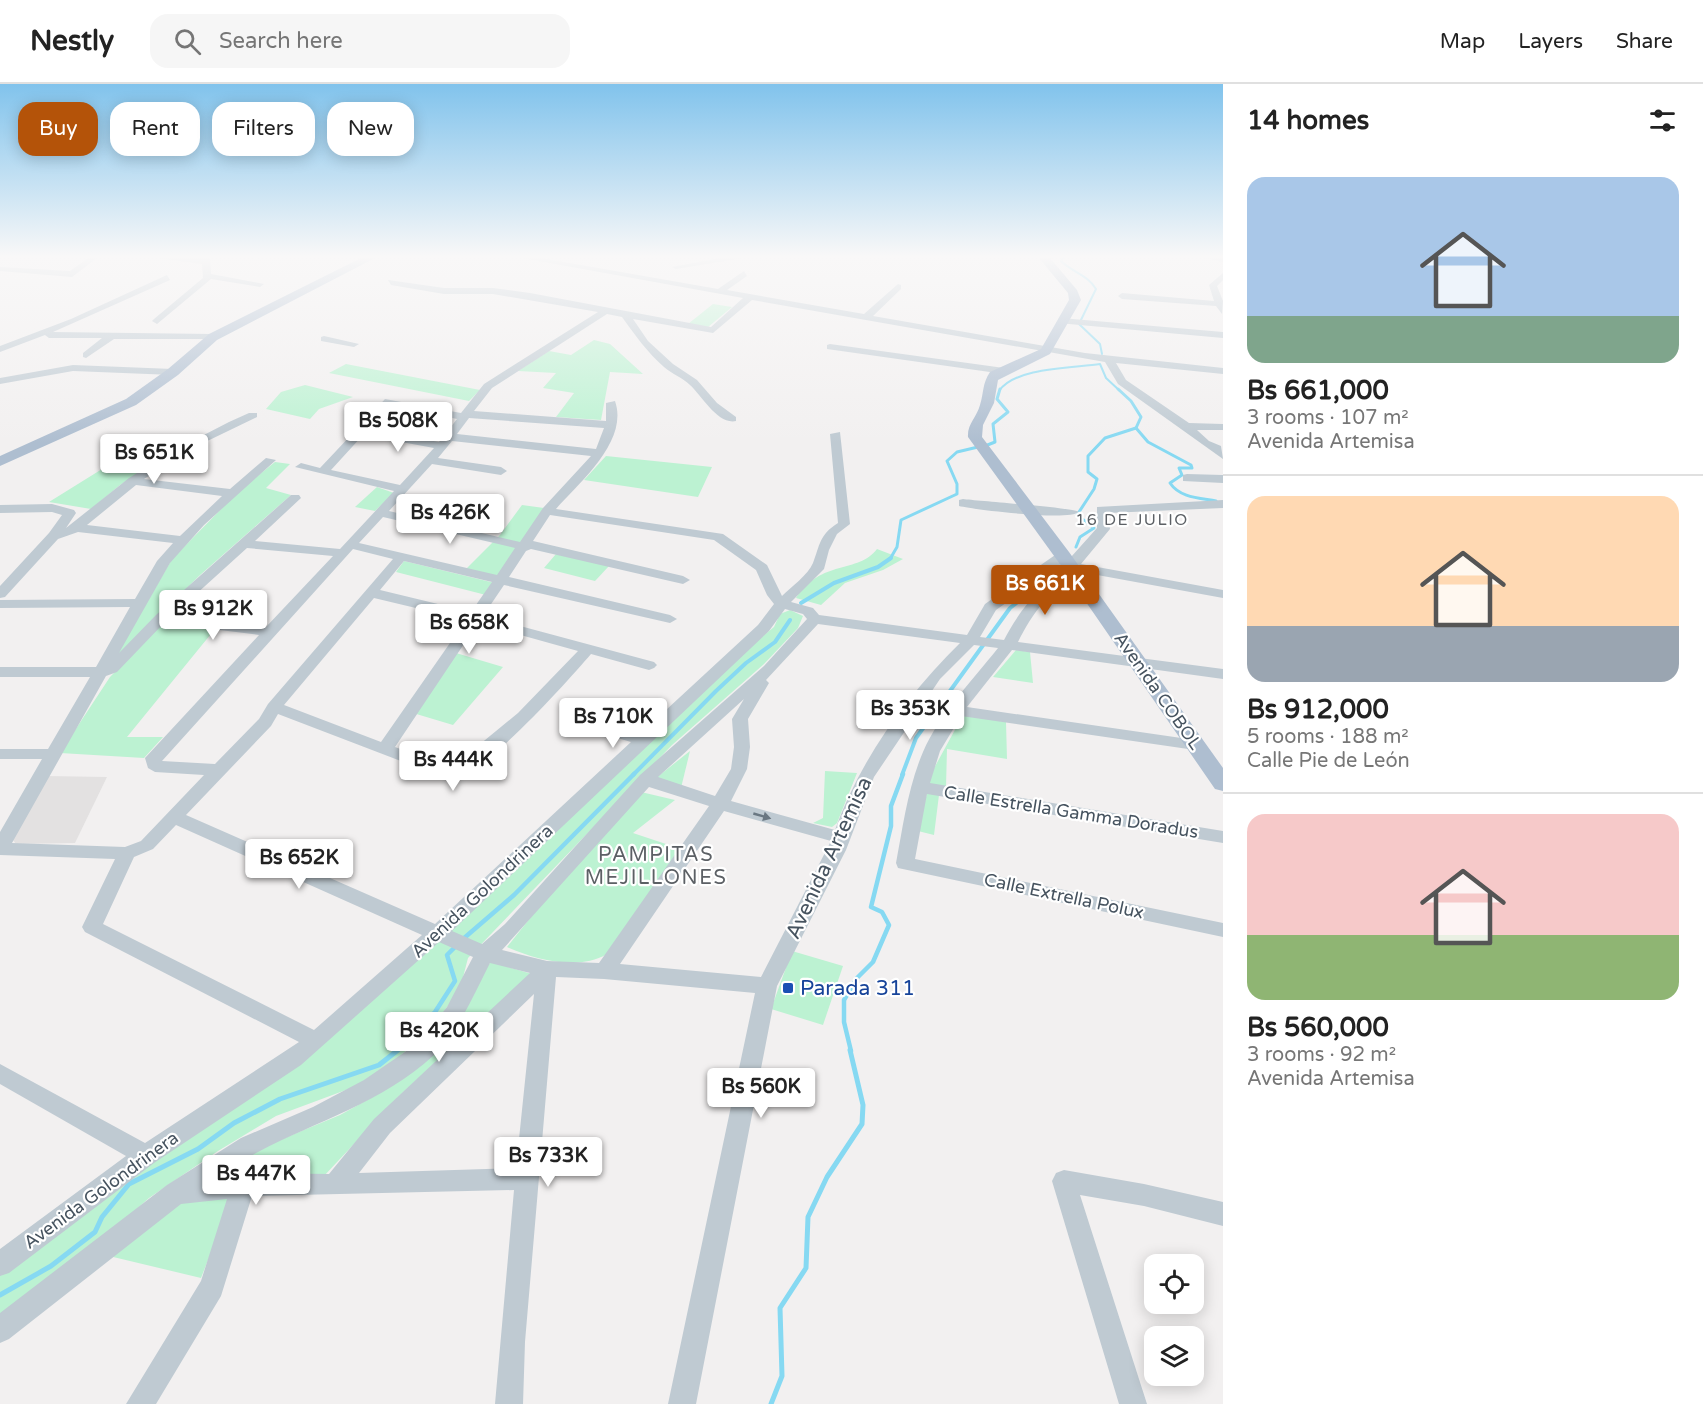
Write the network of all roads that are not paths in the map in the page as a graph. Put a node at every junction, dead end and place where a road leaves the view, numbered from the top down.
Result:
1 (75, 320) edge
2 (160, 320) edge
3 (240, 320) edge
4 (241, 320) edge
5 (592, 320) edge
6 (629, 320) edge
7 (652, 320) edge
8 (725, 320) edge
9 (881, 320) edge
10 (1067, 321) joint
11 (169, 322) dead end
12 (191, 325) dead end
13 (213, 333) junction
14 (39, 335) junction
15 (113, 335) junction
16 (1223, 335) edge
17 (0, 338) edge
18 (29, 339) junction
19 (324, 339) dead end
20 (354, 344) dead end
21 (830, 347) dead end
22 (0, 350) edge
23 (1046, 351) junction
24 (86, 355) dead end
25 (1109, 360) junction
26 (1004, 371) junction
27 (1223, 371) edge
28 (165, 372) junction
29 (0, 381) edge
30 (611, 403) dead end
31 (253, 415) dead end
32 (465, 415) junction
33 (732, 419) dead end
34 (611, 425) junction
35 (1186, 426) junction
36 (1223, 427) edge
37 (360, 431) junction
38 (836, 434) dead end
39 (445, 442) junction
40 (1205, 443) junction
41 (600, 453) junction
42 (0, 454) edge
43 (1223, 456) edge
44 (270, 460) dead end
45 (430, 460) junction
46 (0, 462) edge
47 (301, 466) dead end
48 (323, 471) junction
49 (501, 471) dead end
50 (1223, 472) edge
51 (1187, 478) dead end
52 (1223, 479) edge
53 (133, 481) junction
54 (403, 489) junction
55 (230, 493) junction
56 (295, 498) dead end
57 (963, 503) dead end
58 (1223, 504) edge
59 (0, 508) edge
60 (547, 511) junction
61 (1030, 512) junction
62 (1073, 512) dead end
63 (381, 513) junction
64 (75, 528) junction
65 (54, 536) junction
66 (181, 540) junction
67 (243, 544) junction
68 (527, 545) junction
69 (348, 549) junction
70 (401, 557) junction
71 (1070, 566) junction
72 (683, 580) dead end
73 (501, 581) junction
74 (372, 593) junction
75 (0, 594) edge
76 (1223, 594) edge
77 (140, 603) junction
78 (0, 604) edge
79 (782, 604) junction
80 (160, 618) junction
81 (474, 618) junction
82 (670, 619) dead end
83 (815, 619) junction
84 (270, 632) junction
85 (988, 643) junction
86 (587, 650) junction
87 (1138, 662) junction
88 (649, 665) dead end
89 (769, 669) junction
90 (0, 672) edge
91 (102, 672) junction
92 (1223, 674) edge
93 (274, 707) junction
94 (956, 710) junction
95 (593, 724) dead end
96 (644, 741) junction
97 (1195, 745) junction
98 (384, 750) junction
99 (0, 754) edge
100 (53, 754) junction
101 (218, 770) junction
102 (646, 779) junction
103 (1223, 784) edge
104 (920, 787) junction
105 (720, 804) junction
106 (174, 817) junction
107 (1223, 837) edge
108 (841, 838) junction
109 (0, 849) edge
110 (127, 853) junction
111 (905, 863) joint
112 (1223, 930) edge
113 (460, 943) junction
114 (547, 969) junction
115 (604, 971) junction
116 (767, 986) junction
117 (316, 1041) junction
118 (0, 1073) edge
119 (146, 1155) junction
120 (528, 1179) junction
121 (335, 1185) junction
122 (243, 1186) junction
123 (176, 1193) junction
124 (1223, 1214) edge
125 (0, 1264) edge
126 (0, 1330) edge
127 (140, 1404) edge
128 (509, 1404) edge
129 (682, 1404) edge
130 (1133, 1404) edge

1 - 14 street
2 - 11 street
3 - 13 main road
4 - 13 main road
5 - 32 street
6 - 33 street
7 - 8 street
9 - 23 street
10 - 16 street
10 - 23 main road
12 - 13 street
13 - 15 street
13 - 28 main road
14 - 15 street
14 - 18 street
15 - 24 street
17 - 18 street
18 - 22 street
19 - 20 street
21 - 26 street
23 - 25 street
23 - 26 main road, Avenida COBOL
25 - 27 street
25 - 35 street
26 - 61 main road, Avenida COBOL
28 - 29 street
28 - 42 main road
28 - 46 main road
30 - 34 street
31 - 53 street
32 - 34 street
32 - 37 street
32 - 39 street
34 - 41 street
35 - 36 street
35 - 40 street
37 - 39 street
37 - 48 street
38 - 79 street, Avenida Golondrinera
39 - 41 street
39 - 45 street
40 - 43 street
40 - 50 street
41 - 60 street
44 - 55 street
45 - 49 street
45 - 54 street
47 - 48 street
48 - 54 street
51 - 52 street
53 - 55 street
53 - 64 street
54 - 63 street
55 - 66 street
56 - 67 street
57 - 61 street
58 - 71 street, Avenida Artemisa
59 - 65 street
60 - 68 street
60 - 79 street
61 - 62 street
61 - 71 main road, Avenida COBOL
63 - 68 street
63 - 69 street
64 - 65 street
64 - 66 street
65 - 75 street
66 - 77 street
67 - 69 street
67 - 80 street
68 - 72 street
68 - 73 street
69 - 70 street
69 - 84 street
70 - 73 street
70 - 74 street
71 - 76 street
71 - 85 street, Avenida Artemisa
71 - 85 street, Avenida Artemisa
71 - 87 main road, Avenida COBOL
73 - 81 street
73 - 82 street
74 - 81 street
74 - 93 street
77 - 78 street
77 - 91 street
79 - 83 street
79 - 96 street, Avenida Golondrinera
80 - 84 street
80 - 91 street
81 - 86 street
81 - 98 street
83 - 85 street
83 - 89 street
84 - 101 street
85 - 87 street
85 - 94 street, Avenida Artemisa
85 - 108 street, Avenida Artemisa
86 - 88 street
86 - 98 street
87 - 92 street
87 - 97 main road, Avenida COBOL
89 - 102 street, Avenida Golondrinera
89 - 105 street
90 - 91 street
91 - 100 street
93 - 98 street
93 - 101 street
94 - 97 street
94 - 104 street, Avenida Artemisa
95 - 96 street
96 - 113 street, Avenida Golondrinera
97 - 103 main road, Avenida COBOL
99 - 100 street
100 - 109 street
101 - 106 street
102 - 105 street
102 - 113 street, Avenida Golondrinera
104 - 107 street, Calle Estrella Gamma Doradus
104 - 111 street, Avenida Artemisa
105 -> 108 street
105 - 115 street
106 - 110 street
106 - 113 street
108 - 116 street, Avenida Artemisa
109 - 110 street
110 - 117 street
111 - 112 street, Calle Extrella Polux
113 - 114 street
113 - 117 street, Avenida Golondrinera
113 - 123 street, Avenida Golondrinera
114 - 115 street
114 - 120 street
114 - 121 street
115 - 116 street
116 - 129 street, Avenida Artemisa
117 - 119 street, Avenida Golondrinera
118 - 119 street
119 - 125 street, Avenida Golondrinera
120 - 121 street
120 - 128 street
121 - 122 street
122 - 123 street
122 - 127 street
123 - 126 street, Avenida Golondrinera
124 - 130 street

